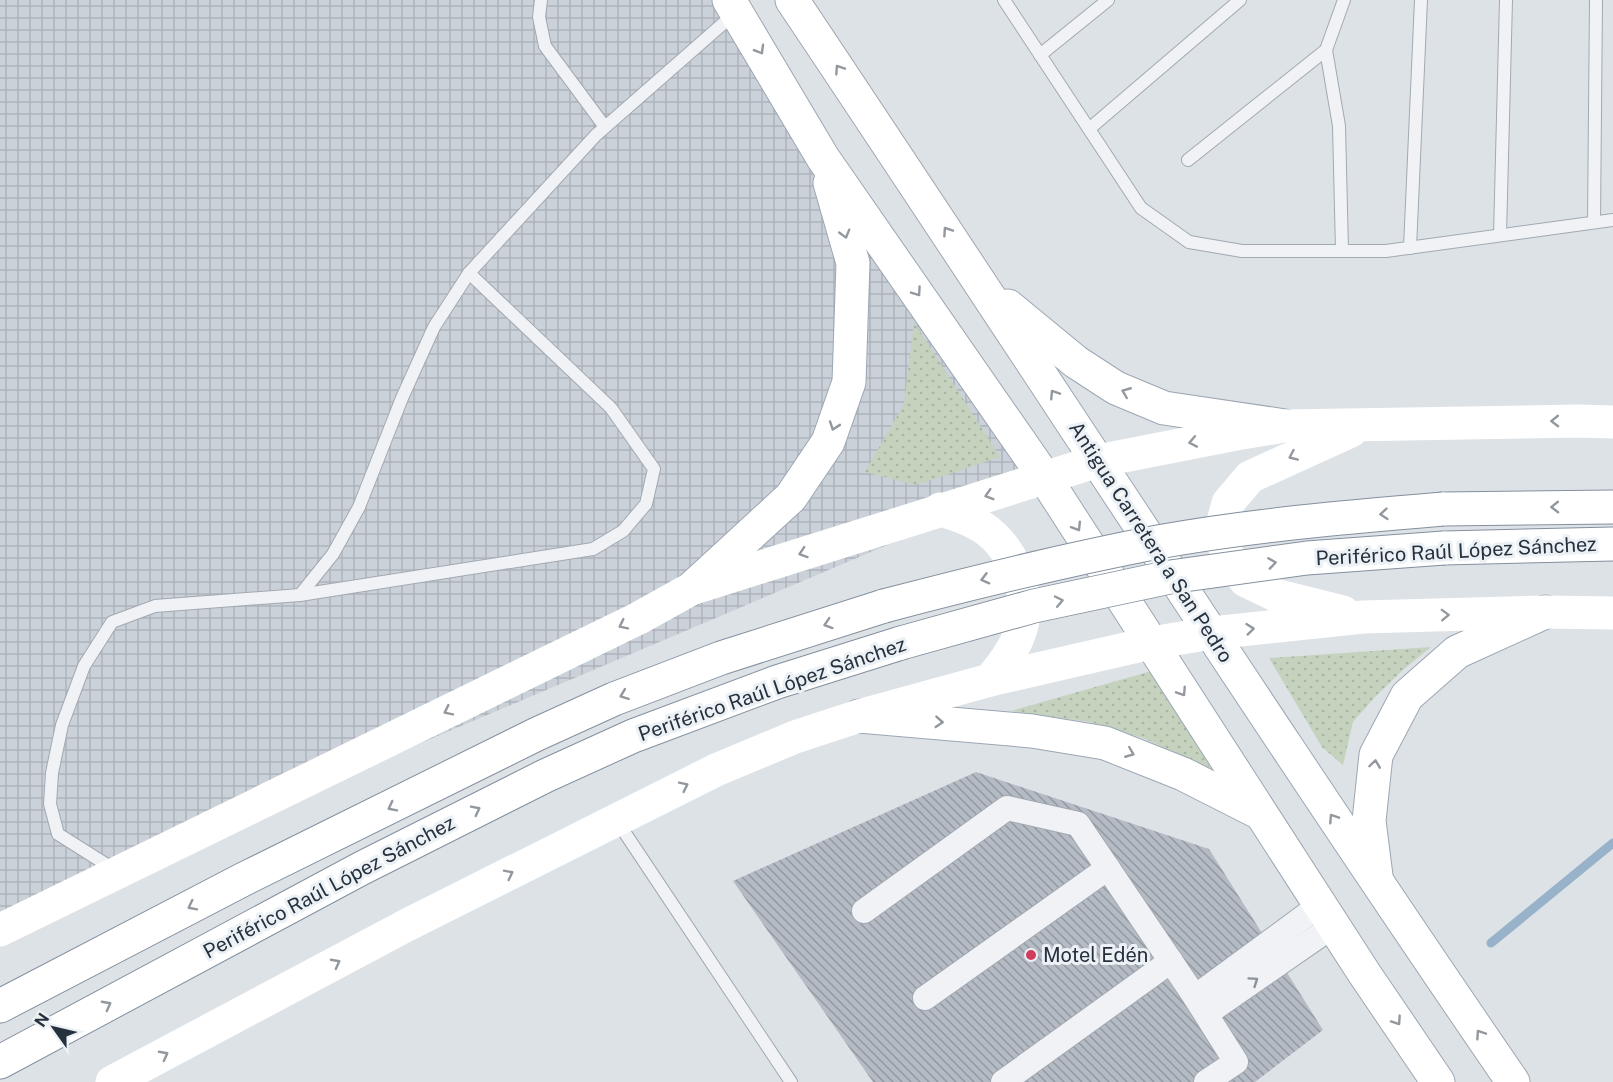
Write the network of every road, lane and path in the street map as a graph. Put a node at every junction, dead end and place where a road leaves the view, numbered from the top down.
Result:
1 (541, 0) edge
2 (792, 0) edge
3 (1004, 0) edge
4 (1108, 0) edge
5 (1240, 0) edge
6 (1344, 0) edge
7 (1421, 0) edge
8 (1506, 0) edge
9 (1596, 0) edge
10 (733, 6) edge
11 (1326, 50) junction
12 (1040, 55) junction
13 (605, 127) junction
14 (1089, 129) junction
15 (823, 158) junction
16 (1188, 160) dead end
17 (1613, 220) edge
18 (1594, 222) junction
19 (1500, 236) junction
20 (1410, 248) junction
21 (1342, 251) junction
22 (469, 273) junction
23 (984, 287) junction
24 (1613, 422) edge
25 (1366, 425) junction
26 (1285, 426) junction
27 (1098, 461) junction
28 (1045, 478) junction
29 (1613, 507) edge
30 (940, 509) junction
31 (1613, 544) edge
32 (691, 589) junction
33 (300, 594) junction
34 (1545, 612) junction
35 (1613, 614) edge
36 (1362, 617) junction
37 (1212, 633) junction
38 (1151, 643) junction
39 (990, 680) junction
40 (859, 716) junction
41 (1260, 813) junction
42 (616, 820) junction
43 (1108, 868) junction
44 (118, 872) junction
45 (1377, 884) junction
46 (864, 911) dead end
47 (1327, 915) junction
48 (0, 930) edge
49 (1171, 961) junction
50 (925, 998) dead end
51 (1201, 1005) junction
52 (0, 1006) edge
53 (0, 1062) edge
54 (112, 1082) edge
55 (791, 1082) edge
56 (1003, 1082) edge
57 (1206, 1082) edge
58 (1438, 1082) edge
59 (1514, 1082) edge

1 - 13 lane
23 -> 2 main road, Antigua Carretera a San Pedro
3 - 12 lane
4 - 12 lane
5 - 14 lane
6 - 11 lane
7 - 20 lane
8 - 19 lane
9 - 18 lane
10 - 13 lane
10 -> 15 main road
11 - 16 lane
11 - 21 lane
12 - 14 lane
13 - 22 lane
14 - 21 lane
15 -> 28 main road
15 -> 32 main road
17 - 18 lane
18 - 19 lane
19 - 20 lane
20 - 21 lane
22 - 33 lane
22 - 33 lane
26 -> 23 main road
27 -> 23 main road, Antigua Carretera a San Pedro
24 -> 25 main road
25 - 26 main road
25 -> 36 main road
26 -> 27 main road
27 - 28 main road
27 - 37 main road, Antigua Carretera a San Pedro
28 -> 30 main road
28 -> 38 main road
29 -> 52 main road, Periférico Raúl López Sánchez, bridge
30 -> 32 main road
30 - 39 main road
53 -> 31 main road, Periférico Raúl López Sánchez, bridge
32 -> 44 main road
33 - 44 lane
34 - 35 main road
36 -> 34 main road
45 -> 34 main road
37 -> 36 main road
37 - 38 main road
45 -> 37 main road, Antigua Carretera a San Pedro
38 - 39 main road
38 -> 41 main road
39 - 40 main road
40 -> 41 main road
42 -> 40 main road
41 - 47 main road
54 -> 42 main road
42 - 55 lane
43 - 46 street
43 - 49 street
43 - 50 street
44 - 48 main road
59 -> 45 main road, Antigua Carretera a San Pedro
47 - 51 street
47 -> 58 main road
49 - 51 street
49 - 56 street
51 - 57 street

